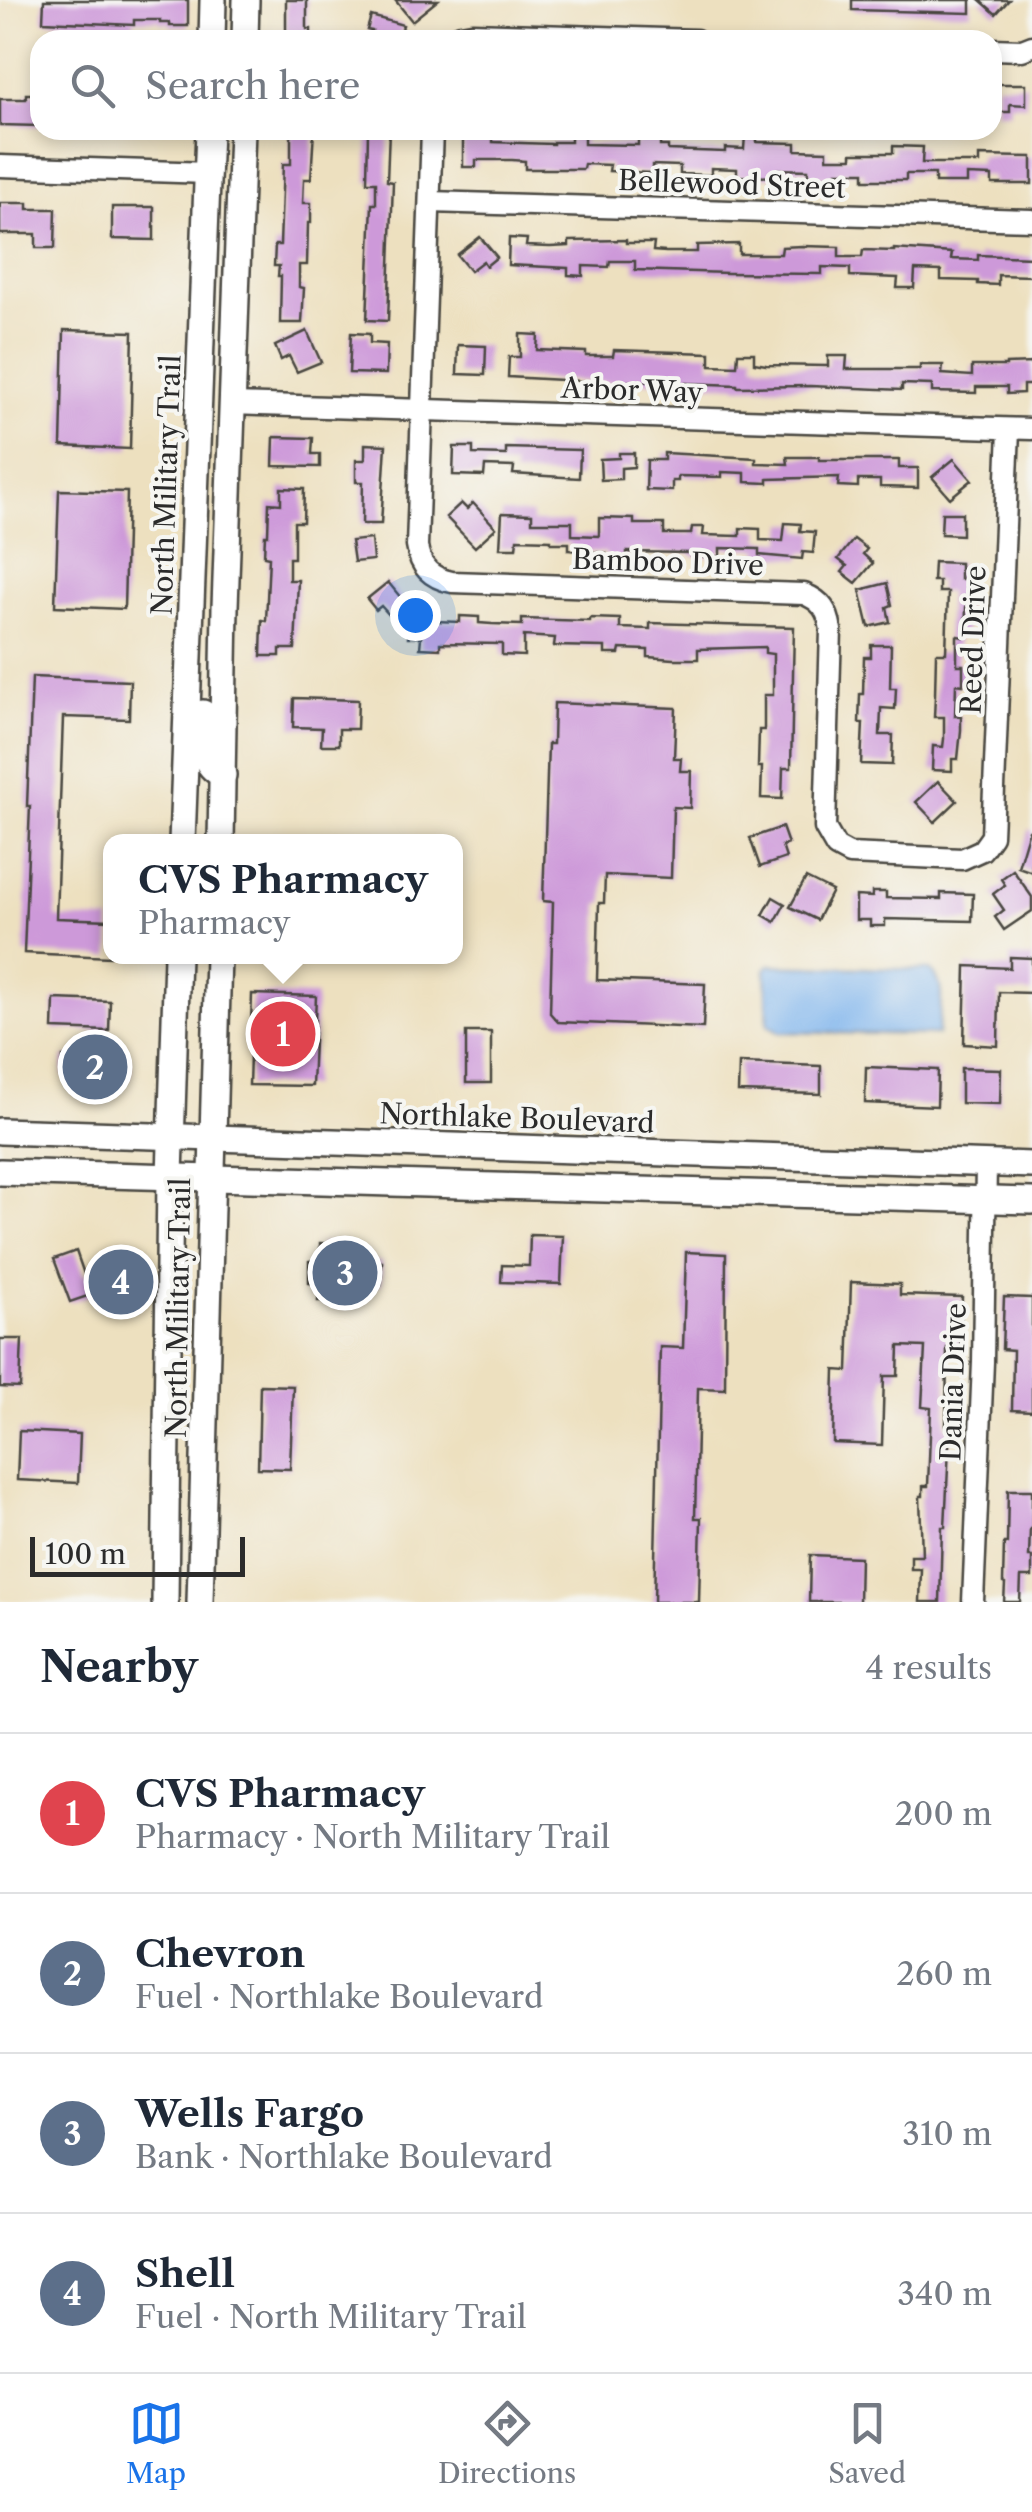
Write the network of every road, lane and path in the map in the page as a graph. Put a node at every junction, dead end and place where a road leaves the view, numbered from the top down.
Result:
1 (213, 0) edge
2 (246, 0) edge
3 (212, 30) edge
4 (245, 30) edge
5 (1032, 46) edge
6 (1002, 49) edge
7 (209, 140) edge
8 (242, 140) edge
9 (432, 140) edge
10 (0, 166) edge
11 (208, 173) junction
12 (430, 202) junction
13 (1032, 220) edge
14 (206, 230) junction
15 (200, 393) junction
16 (231, 404) junction
17 (422, 411) junction
18 (1009, 430) junction
19 (1032, 430) edge
20 (192, 570) junction
21 (225, 608) junction
22 (223, 775) junction
23 (182, 834) edge
24 (222, 834) edge
25 (982, 850) joint
26 (178, 964) edge
27 (218, 964) edge
28 (0, 1131) edge
29 (171, 1136) junction
30 (212, 1139) junction
31 (804, 1157) junction
32 (986, 1164) junction
33 (1032, 1166) edge
34 (0, 1172) edge
35 (170, 1176) junction
36 (212, 1179) junction
37 (636, 1190) junction
38 (985, 1199) junction
39 (1032, 1200) edge
40 (168, 1368) junction
41 (202, 1564) junction
42 (166, 1566) junction
43 (165, 1602) edge
44 (186, 1602) edge
45 (200, 1602) edge
46 (973, 1602) edge

1 - 3 main road
2 - 4 main road
5 - 6 street
7 - 11 main road, North Military Trail
8 - 16 main road
9 - 12 street
10 - 11 street
11 - 14 main road, North Military Trail
12 - 13 street, Bellewood Street
12 - 17 street
14 - 15 main road, North Military Trail
14 - 16 main road
15 - 20 main road, North Military Trail
15 - 21 main road
16 - 17 street, Arbor Way
16 - 21 main road
17 - 18 street, Arbor Way
17 - 25 street, Bamboo Drive
18 - 19 street, Arbor Way
18 - 25 street, Reed Drive
20 - 22 main road
20 - 23 main road, North Military Trail
21 - 22 main road
22 - 24 main road
26 - 29 main road, North Military Trail
27 - 30 main road, North Military Trail
28 - 29 main road, Northlake Boulevard
29 - 30 main road, Northlake Boulevard
29 - 35 main road, North Military Trail
30 - 31 main road, Northlake Boulevard
30 - 36 main road, North Military Trail
31 - 32 main road, Northlake Boulevard
31 - 37 main road
32 - 33 main road, Northlake Boulevard
32 - 38 street, Dania Drive
34 - 35 main road
35 - 36 main road
35 - 40 main road, North Military Trail
36 - 37 main road
36 - 41 main road, North Military Trail
37 - 38 main road
38 - 39 main road
38 - 46 street, Dania Drive
40 - 41 main road
40 - 42 main road, North Military Trail
41 - 45 main road, North Military Trail
42 - 43 main road, North Military Trail
42 - 44 main road

